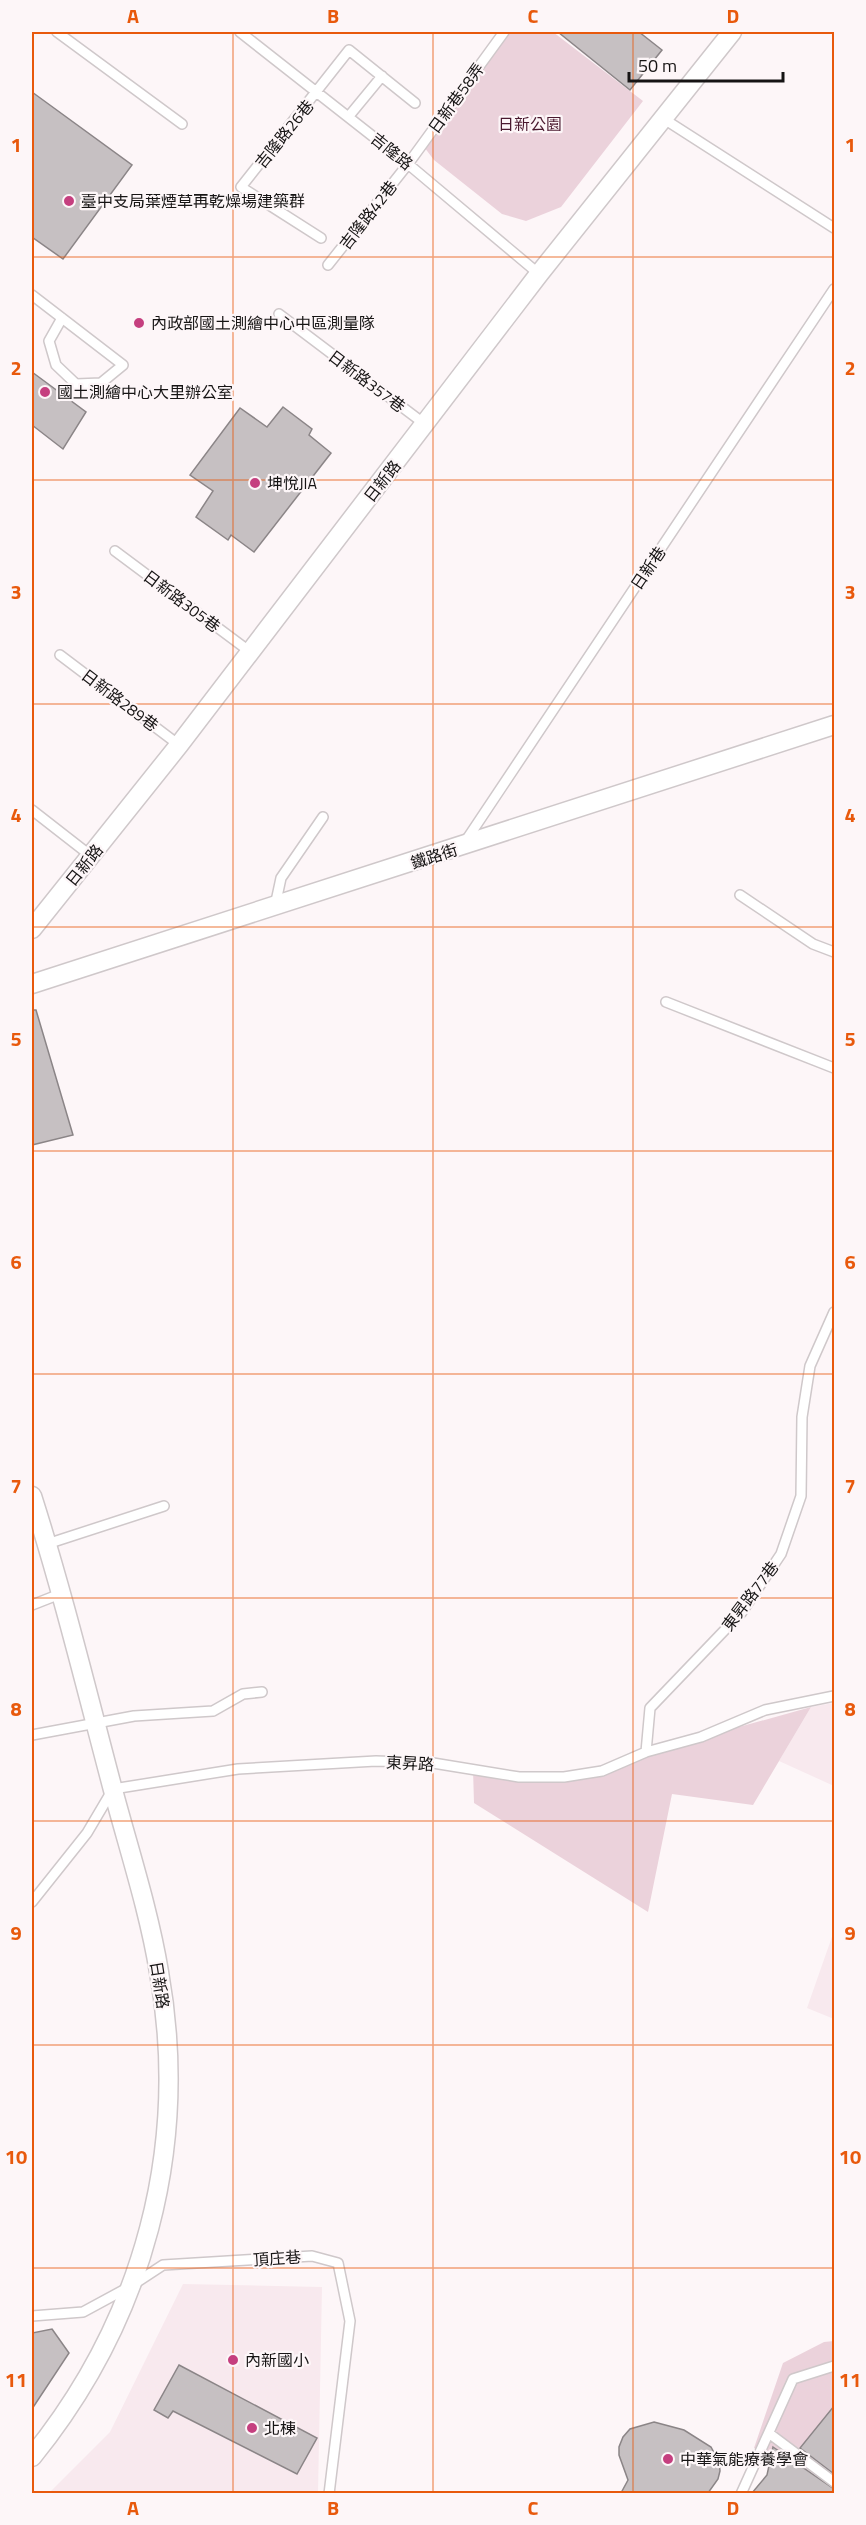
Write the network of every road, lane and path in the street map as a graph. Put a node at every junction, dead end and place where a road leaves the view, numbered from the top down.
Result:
1 (57, 32) edge
2 (240, 32) edge
3 (504, 32) edge
4 (732, 32) edge
5 (382, 76) junction
6 (318, 91) junction
7 (415, 103) dead end
8 (349, 116) junction
9 (664, 119) junction
10 (182, 124) dead end
11 (408, 164) junction
12 (834, 228) edge
13 (321, 238) dead end
14 (328, 265) dead end
15 (539, 274) junction
16 (834, 289) edge
17 (34, 301) edge
18 (279, 314) dead end
19 (62, 318) junction
20 (426, 425) junction
21 (115, 551) dead end
22 (249, 651) junction
23 (60, 655) dead end
24 (834, 725) edge
25 (179, 745) junction
26 (32, 810) edge
27 (323, 818) dead end
28 (462, 847) junction
29 (91, 856) junction
30 (740, 895) dead end
31 (275, 907) junction
32 (32, 929) edge
33 (834, 952) edge
34 (32, 984) edge
35 (666, 1002) dead end
36 (834, 1068) edge
37 (834, 1312) edge
38 (32, 1496) edge
39 (164, 1506) dead end
40 (47, 1544) junction
41 (60, 1594) junction
42 (32, 1605) edge
43 (262, 1692) dead end
44 (834, 1696) edge
45 (96, 1725) junction
46 (32, 1735) edge
47 (646, 1752) junction
48 (112, 1789) junction
49 (32, 1902) edge
50 (131, 2286) junction
51 (32, 2316) edge
52 (834, 2366) edge
53 (770, 2434) junction
54 (32, 2457) edge
55 (834, 2482) edge
56 (329, 2493) edge
57 (741, 2493) edge

1 - 10 lane
2 - 6 lane, 吉隆路
3 - 11 lane, 日新巷58弄
4 - 9 street, 日新路
5 - 6 lane
5 - 7 lane
5 - 8 lane
6 - 8 lane, 吉隆路
6 - 13 lane, 吉隆路26巷
8 - 11 lane, 吉隆路
9 - 12 lane
9 - 15 street, 日新路
11 - 14 lane, 吉隆路42巷
11 - 15 lane, 吉隆路
15 - 20 street, 日新路
16 - 28 lane, 日新巷
17 - 19 lane
18 - 20 lane, 日新路357巷
19 - 19 lane
20 - 22 street, 日新路
21 - 22 lane, 日新路305巷
22 - 25 street, 日新路
23 - 25 lane, 日新路289巷
24 - 28 street, 鐵路街
25 - 29 street, 日新路
26 - 29 lane
27 - 31 lane
28 - 31 street, 鐵路街
29 - 32 street, 日新路
30 - 33 lane
31 - 34 street, 鐵路街
35 - 36 lane
37 - 47 lane, 東昇路77巷
38 - 40 street, 日新路
39 - 40 lane
40 - 41 street, 日新路
41 - 42 lane
41 - 45 street, 日新路
43 - 45 lane
44 - 47 lane, 東昇路
45 - 46 lane
45 - 48 street, 日新路
47 - 48 lane, 東昇路
48 - 49 lane
48 - 50 street, 日新路
50 - 51 lane, 頂庄巷
50 - 54 street, 日新路
50 - 56 lane, 頂庄巷
52 - 53 lane
53 - 55 lane
53 - 57 lane

